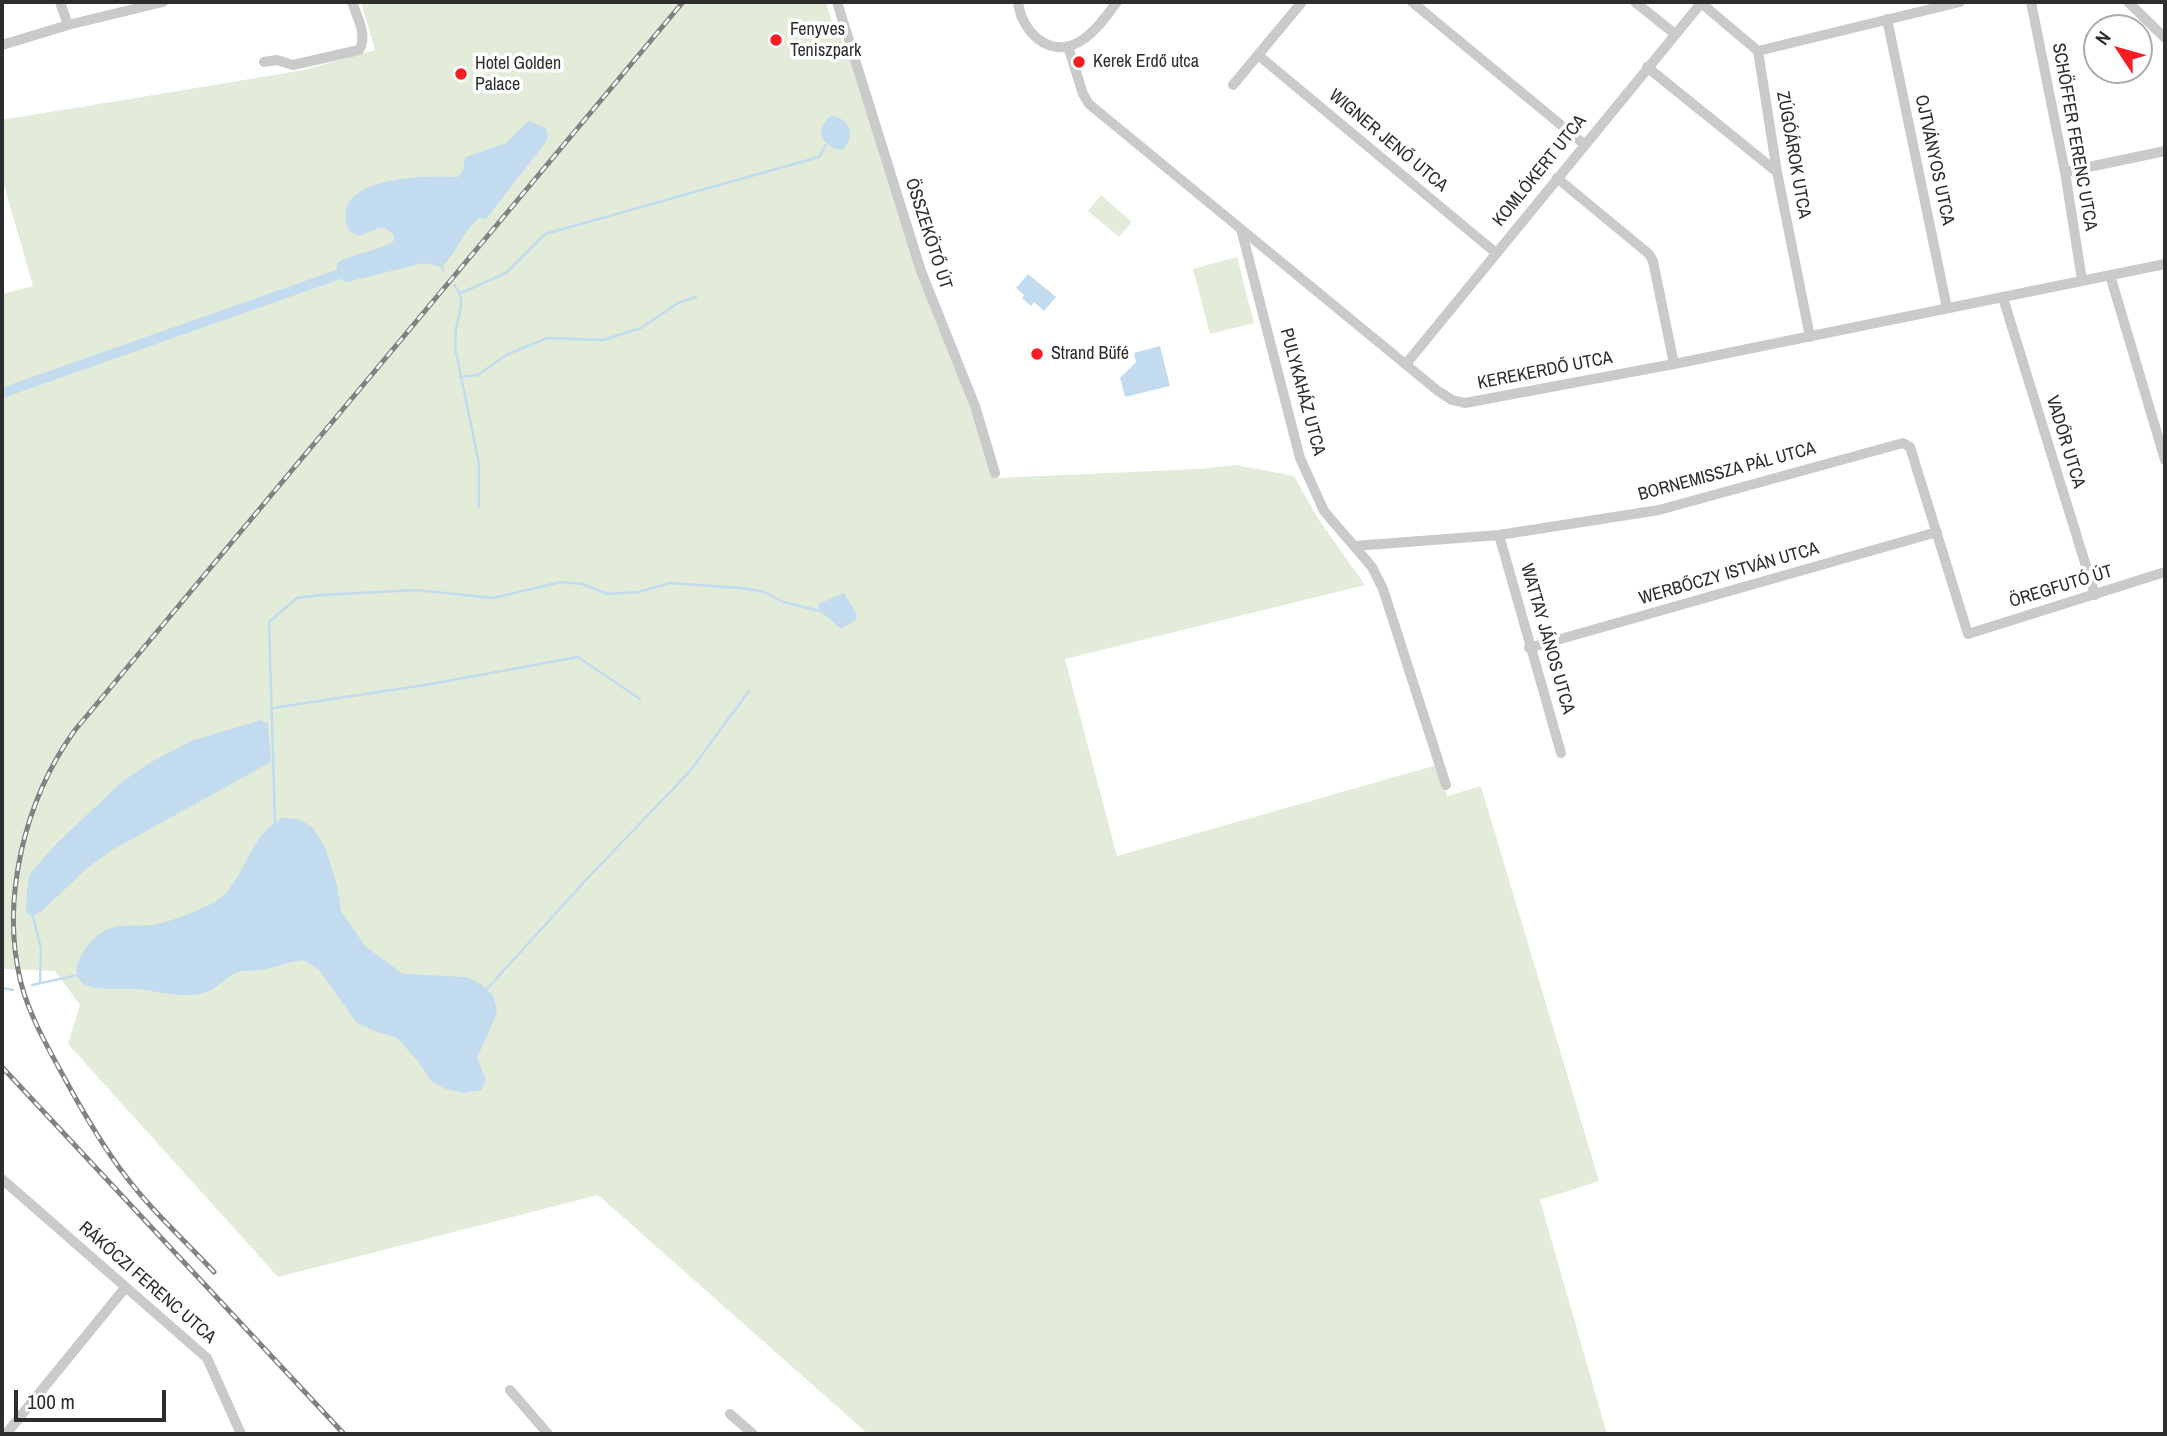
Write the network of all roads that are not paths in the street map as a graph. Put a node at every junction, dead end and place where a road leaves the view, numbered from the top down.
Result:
1 (60, 2) edge
2 (163, 2) edge
3 (352, 2) edge
4 (850, 2) edge
5 (1018, 2) edge
6 (1117, 2) edge
7 (1302, 2) edge
8 (1412, 2) edge
9 (1635, 2) edge
10 (1701, 2) edge
11 (1960, 2) edge
12 (2031, 2) edge
13 (2128, 2) edge
14 (837, 4) edge
15 (1919, 6) edge
16 (1887, 19) junction
17 (68, 25) junction
18 (1675, 34) junction
19 (2165, 38) edge
20 (2, 45) edge
21 (1068, 46) junction
22 (1758, 51) junction
23 (1258, 55) junction
24 (264, 62) dead end
25 (1647, 67) junction
26 (1233, 85) dead end
27 (1584, 144) junction
28 (2165, 151) edge
29 (1777, 172) junction
30 (2064, 172) junction
31 (1558, 178) junction
32 (1241, 229) junction
33 (1496, 253) junction
34 (2165, 264) edge
35 (2110, 275) junction
36 (2082, 280) junction
37 (2003, 298) junction
38 (1947, 308) junction
39 (1810, 337) junction
40 (1406, 364) junction
41 (1674, 364) junction
42 (2165, 460) edge
43 (995, 473) dead end
44 (1937, 532) junction
45 (1499, 535) junction
46 (1354, 546) junction
47 (2165, 572) edge
48 (2095, 595) junction
49 (1968, 634) joint
50 (1529, 648) junction
51 (1561, 753) dead end
52 (1446, 785) dead end
53 (2, 1179) edge
54 (125, 1288) junction
55 (510, 1390) dead end
56 (730, 1414) dead end
57 (6, 1434) edge
58 (241, 1434) edge
59 (548, 1434) edge
60 (752, 1434) edge

1 - 17 street
2 - 17 street
3 - 24 street
4 - 14 street
5 - 21 street
6 - 21 street
7 - 23 street
8 - 27 street
9 - 18 street
10 - 18 street, KOMLÓKERT UTCA
10 - 22 street
11 - 15 street
12 - 30 street, SCHÖFFER FERENC UTCA
13 - 19 street
14 - 43 street, ÖSSZEKÖTŐ ÚT
15 - 16 street
16 - 22 street
16 - 38 street, OJTVÁNYOS UTCA
17 - 20 street
18 - 25 street, KOMLÓKERT UTCA
21 - 32 street, KEREKERDŐ UTCA
22 - 29 street, ZÚGÓÁROK UTCA
23 - 26 street
23 - 33 street, WIGNER JENŐ UTCA
25 - 27 street, KOMLÓKERT UTCA
25 - 29 street
27 - 31 street, KOMLÓKERT UTCA
28 - 30 street
29 - 39 street, ZÚGÓÁROK UTCA
30 - 36 street, SCHÖFFER FERENC UTCA
31 - 33 street, KOMLÓKERT UTCA
31 - 41 street
32 - 40 street, KEREKERDŐ UTCA
32 - 46 street, PULYKAHÁZ UTCA
33 - 40 street, KOMLÓKERT UTCA
34 - 35 street, KEREKERDŐ UTCA
35 - 36 street, KEREKERDŐ UTCA
35 - 42 street
36 - 37 street, KEREKERDŐ UTCA
37 - 38 street, KEREKERDŐ UTCA
37 - 48 street, VADŐR UTCA
38 - 39 street, KEREKERDŐ UTCA
39 - 41 street, KEREKERDŐ UTCA
40 - 41 street, KEREKERDŐ UTCA
44 - 45 street, BORNEMISSZA PÁL UTCA
44 - 49 street, BORNEMISSZA PÁL UTCA
44 - 50 street, WERBŐCZY ISTVÁN UTCA
45 - 46 street, BORNEMISSZA PÁL UTCA
45 - 50 street, WATTAY JÁNOS UTCA
46 - 52 street, PULYKAHÁZ UTCA
47 - 48 street, ÖREGFUTÓ ÚT
48 - 49 street, ÖREGFUTÓ ÚT
50 - 51 street, WATTAY JÁNOS UTCA
53 - 54 street, RÁKÓCZI FERENC UTCA
54 - 57 street
54 - 58 street, RÁKÓCZI FERENC UTCA
55 - 59 street
56 - 60 street

